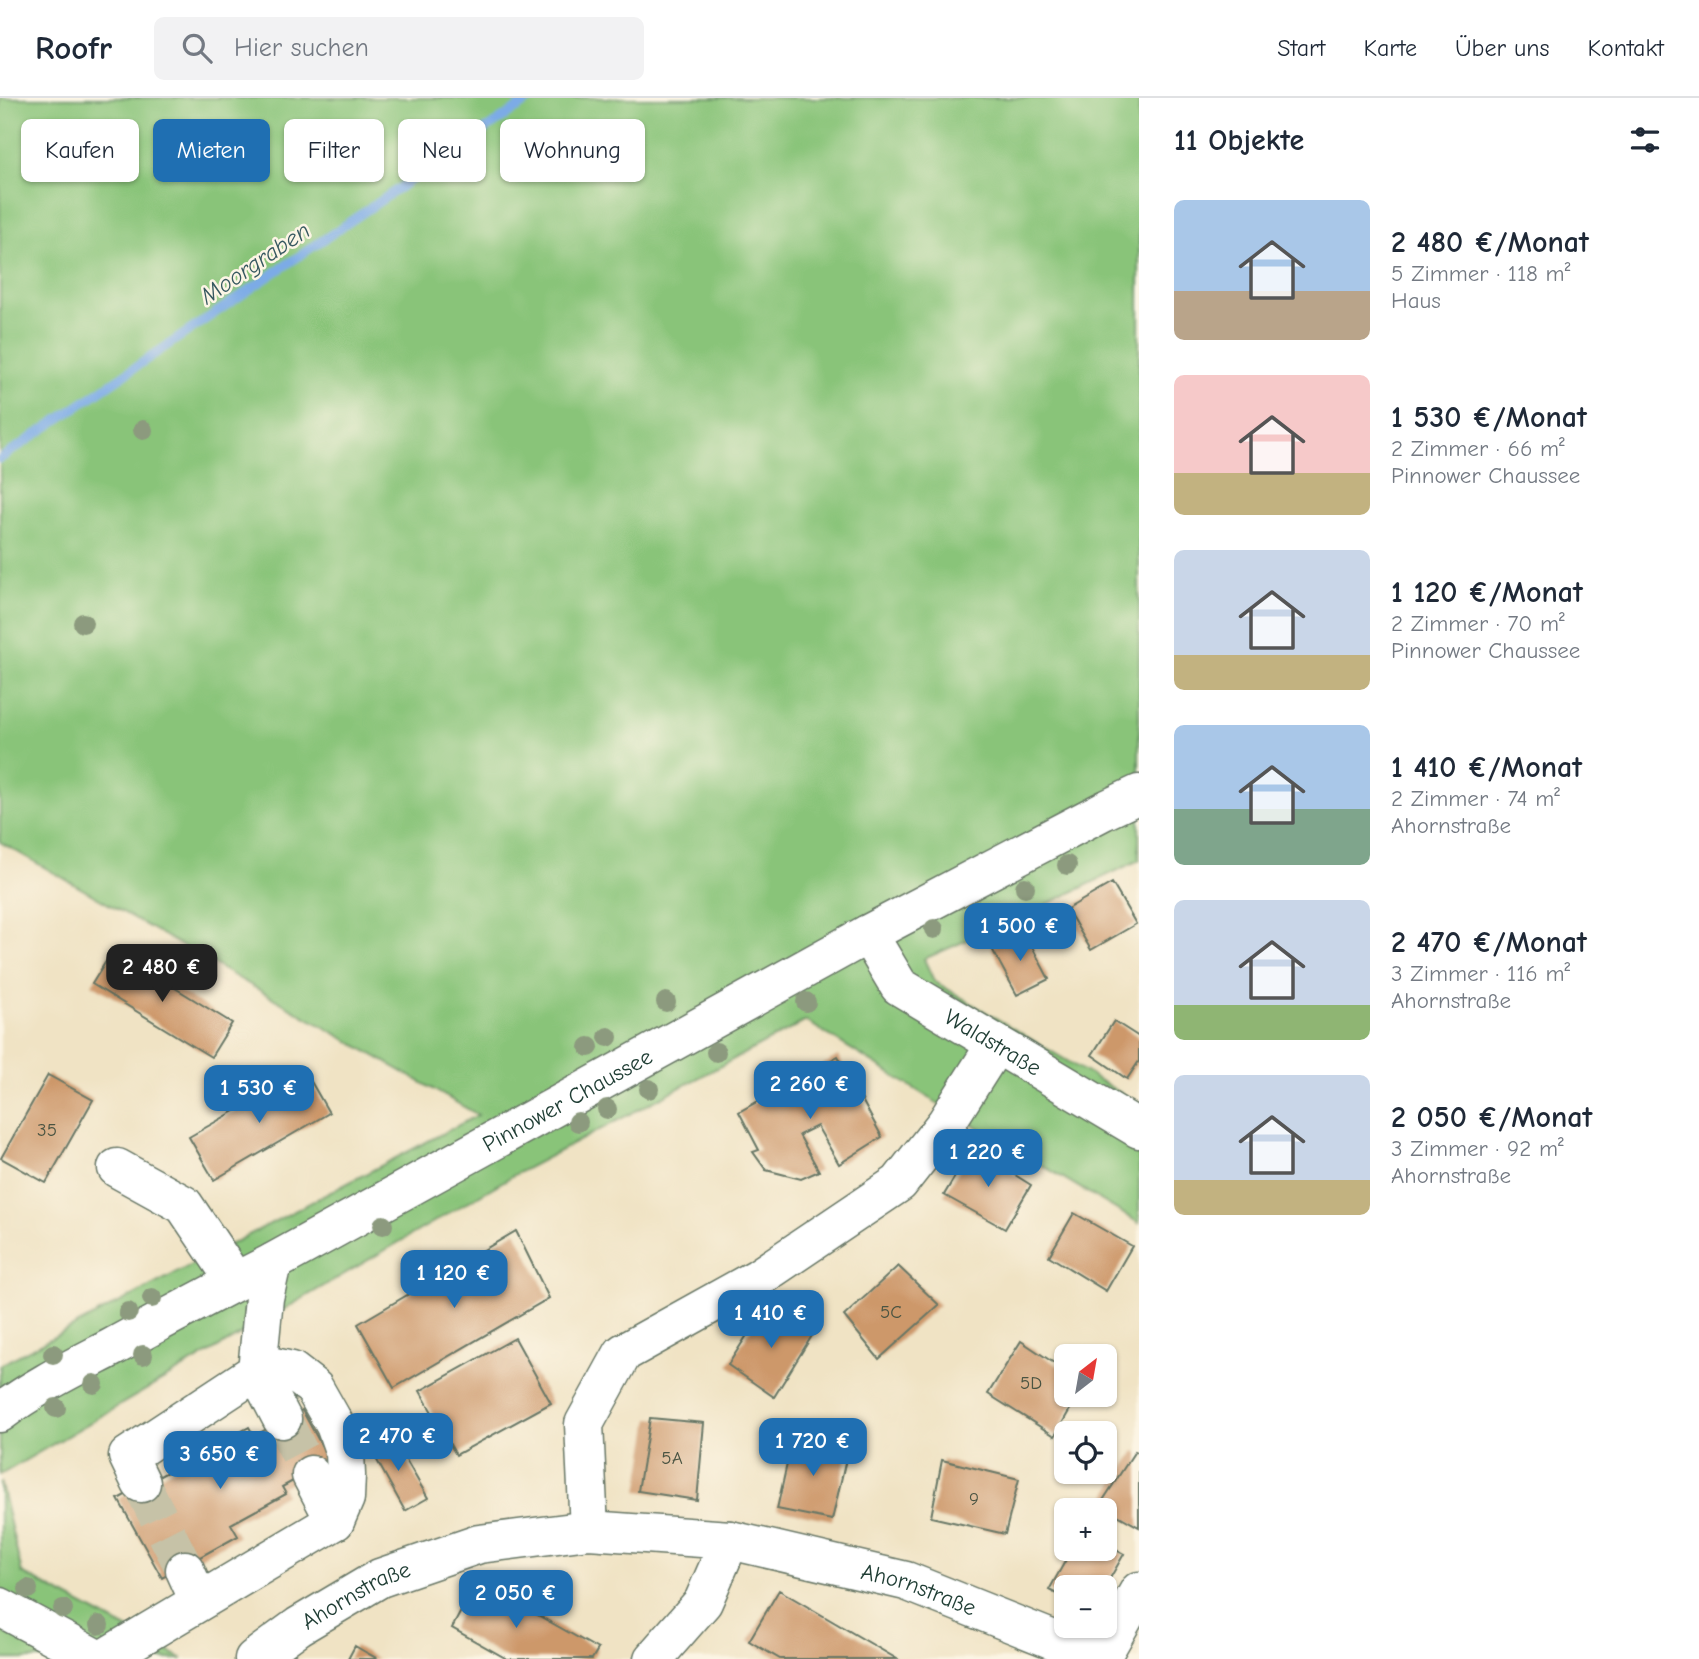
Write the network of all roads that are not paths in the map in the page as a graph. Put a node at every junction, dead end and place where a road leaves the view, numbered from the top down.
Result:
1 (1139, 794) edge
2 (868, 934) junction
3 (996, 1044) junction
4 (1139, 1129) edge
5 (117, 1168) dead end
6 (272, 1263) junction
7 (235, 1281) junction
8 (257, 1371) junction
9 (0, 1413) edge
10 (282, 1419) tunnel mouth
11 (311, 1475) tunnel mouth
12 (141, 1483) tunnel mouth
13 (335, 1521) junction
14 (589, 1530) junction
15 (730, 1540) junction
16 (1139, 1591) edge
17 (0, 1607) edge
18 (97, 1659) edge
19 (103, 1659) edge
20 (254, 1659) edge
21 (653, 1659) edge
22 (1100, 1659) edge

1 - 2 street, Pinnower Chaussee
2 - 3 street, Waldstraße
2 - 6 street, Pinnower Chaussee
3 - 4 street, Waldstraße
3 - 14 street
5 - 7 street
6 - 7 street, Pinnower Chaussee
6 - 8 street
7 - 9 street, Pinnower Chaussee
8 - 10 street
8 - 12 street
8 - 13 street
11 - 13 street
13 - 19 street
14 - 15 street, Ahornstraße
14 - 20 street, Ahornstraße
15 - 21 street
15 - 22 street, Ahornstraße
16 - 22 street
17 - 18 street

